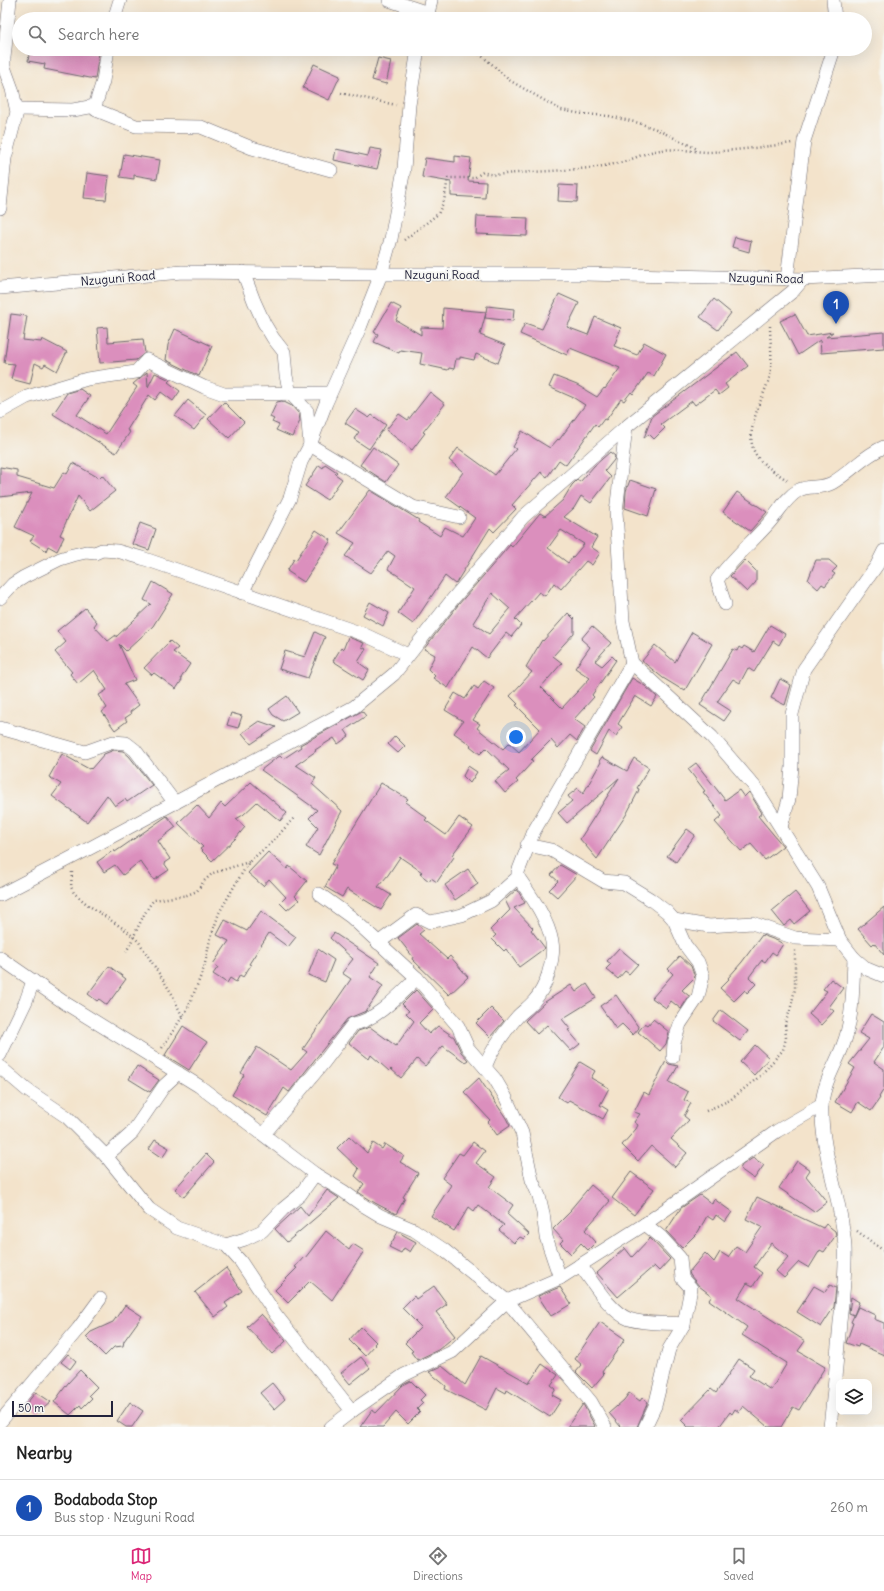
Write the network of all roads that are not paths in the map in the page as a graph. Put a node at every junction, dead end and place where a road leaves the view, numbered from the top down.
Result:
1 (10, 0) edge
2 (120, 0) edge
3 (389, 0) edge
4 (430, 0) edge
5 (833, 0) edge
6 (116, 12) edge
7 (418, 12) edge
8 (428, 12) edge
9 (834, 12) edge
10 (107, 56) edge
11 (417, 56) edge
12 (832, 56) edge
13 (2, 58) edge
14 (95, 106) junction
15 (17, 109) junction
16 (331, 170) dead end
17 (0, 208) edge
18 (244, 272) junction
19 (381, 274) junction
20 (884, 275) edge
21 (787, 279) junction
22 (803, 279) junction
23 (0, 288) edge
24 (290, 393) junction
25 (330, 393) junction
26 (0, 412) edge
27 (626, 427) junction
28 (310, 445) junction
29 (884, 447) edge
30 (459, 517) dead end
31 (884, 551) edge
32 (242, 592) junction
33 (0, 598) edge
34 (725, 604) dead end
35 (408, 656) junction
36 (632, 663) junction
37 (0, 728) edge
38 (175, 803) junction
39 (781, 827) junction
40 (528, 845) junction
41 (518, 878) junction
42 (319, 894) dead end
43 (0, 895) edge
44 (674, 920) junction
45 (840, 940) junction
46 (378, 943) junction
47 (0, 958) edge
48 (854, 958) junction
49 (884, 976) edge
50 (418, 978) junction
51 (33, 981) junction
52 (0, 1055) edge
53 (673, 1057) dead end
54 (0, 1067) edge
55 (485, 1067) junction
56 (178, 1073) junction
57 (822, 1105) junction
58 (264, 1134) junction
59 (106, 1156) junction
60 (315, 1174) junction
61 (644, 1224) junction
62 (226, 1245) junction
63 (580, 1266) junction
64 (560, 1278) junction
65 (100, 1299) dead end
66 (507, 1301) junction
67 (684, 1324) junction
68 (352, 1410) junction
69 (0, 1422) edge
70 (330, 1427) edge
71 (605, 1427) edge
72 (646, 1427) edge
73 (830, 1427) edge

1 - 13 street
2 - 6 street
3 - 7 street
4 - 8 street
5 - 9 street
10 - 14 street
11 - 19 street
12 - 21 street
13 - 15 street
14 - 15 street
14 - 16 street
15 - 17 street
18 - 19 street, Nzuguni Road
18 - 23 street, Nzuguni Road
18 - 24 street
19 - 21 street, Nzuguni Road
19 - 25 street
20 - 22 street, Nzuguni Road
21 - 22 street, Nzuguni Road
22 - 27 street
24 - 25 street
24 - 26 street
24 - 28 street
25 - 28 street
27 - 35 street
27 - 36 street
28 - 30 street
28 - 32 street
29 - 34 street
31 - 39 street
32 - 33 street
32 - 35 street
35 - 38 street
36 - 39 street
36 - 40 street
37 - 38 street
38 - 43 street
39 - 45 street
40 - 41 street
40 - 44 street
41 - 46 street
41 - 55 street
42 - 46 street
44 - 45 street
44 - 53 street
45 - 48 street
46 - 50 street
47 - 51 street
48 - 49 street
48 - 57 street
50 - 55 street
50 - 58 street
51 - 52 street
51 - 56 street
54 - 59 street
55 - 64 street
56 - 58 street
56 - 59 street
57 - 61 street
57 - 73 street
58 - 60 street
59 - 62 street
60 - 62 street
60 - 66 street
61 - 63 street
61 - 67 street
62 - 68 street
63 - 64 street
63 - 67 street
64 - 66 street
65 - 69 street
66 - 68 street
66 - 71 street
67 - 72 street
68 - 70 street

